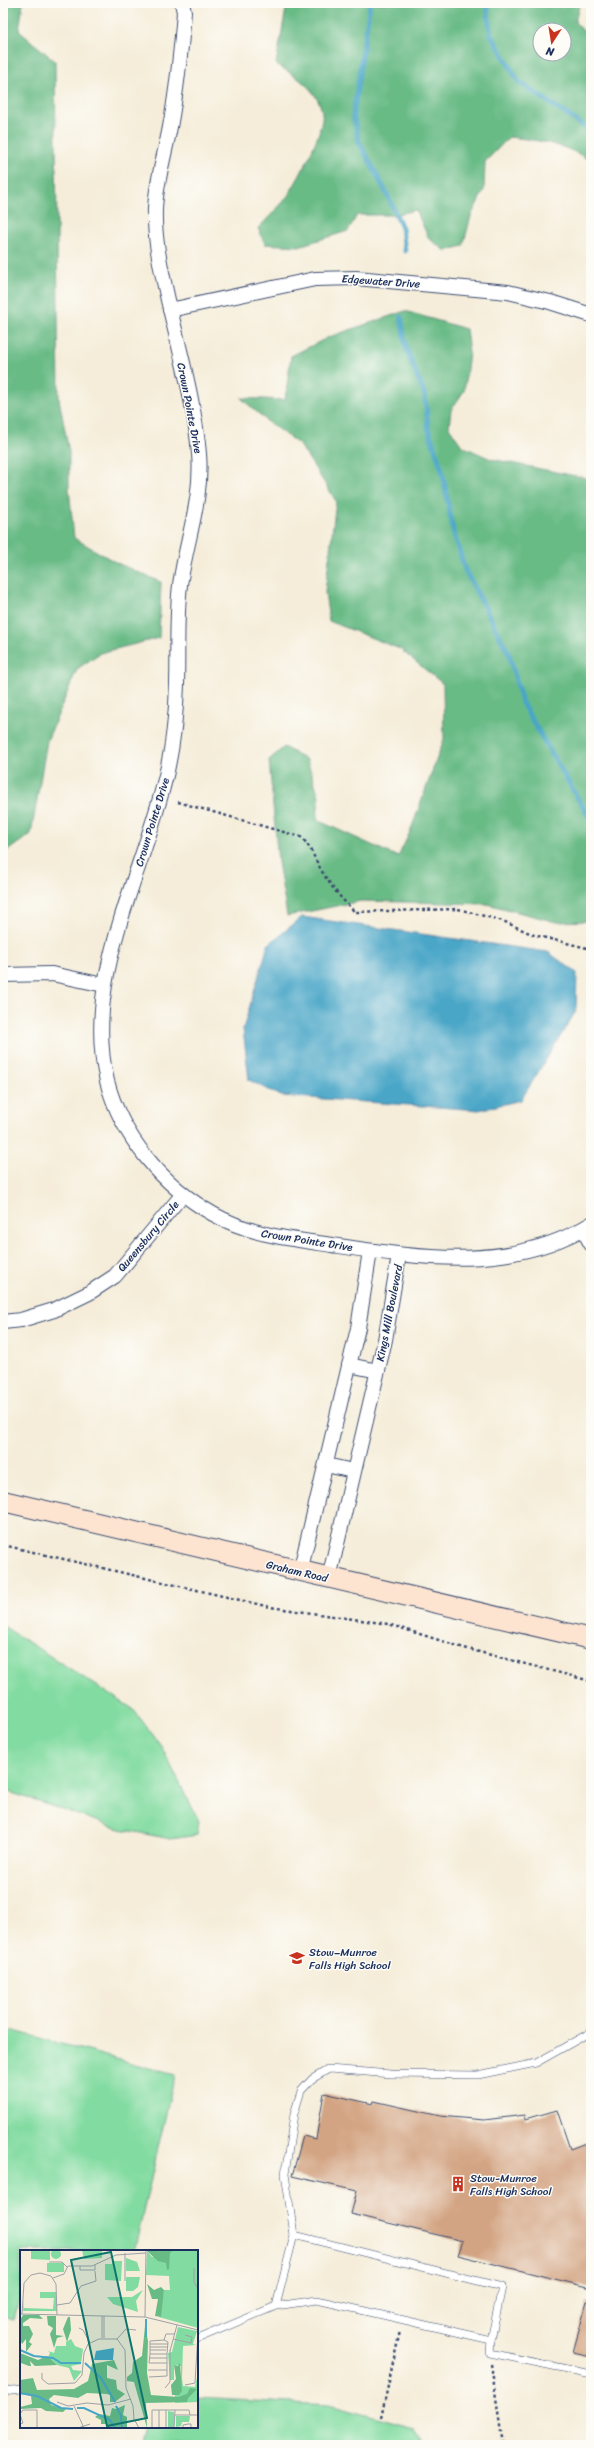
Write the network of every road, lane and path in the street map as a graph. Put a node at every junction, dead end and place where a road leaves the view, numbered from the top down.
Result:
1 (182, 3) edge
2 (170, 310) junction
3 (591, 315) edge
4 (178, 802) dead end
5 (591, 950) edge
6 (3, 975) edge
7 (104, 985) junction
8 (183, 1194) junction
9 (587, 1226) edge
10 (591, 1244) edge
11 (370, 1250) junction
12 (400, 1255) junction
13 (3, 1322) edge
14 (349, 1365) junction
15 (378, 1371) junction
16 (326, 1465) junction
17 (353, 1471) junction
18 (3, 1500) edge
19 (3, 1545) edge
20 (300, 1572) junction
21 (329, 1578) junction
22 (591, 1640) edge
23 (591, 1681) edge
24 (591, 2032) edge
25 (294, 2235) junction
26 (276, 2306) junction
27 (402, 2320) junction
28 (198, 2339) edge
29 (491, 2340) junction
30 (490, 2352) junction
31 (591, 2374) edge
32 (20, 2389) edge
33 (3, 2391) edge
34 (381, 2418) dead end
35 (503, 2445) edge

1 - 2 street, Crown Pointe Drive
2 - 3 street, Edgewater Drive
2 - 7 street, Crown Pointe Drive
4 - 5 path
6 - 7 street
7 - 8 street, Crown Pointe Drive
8 - 11 street, Crown Pointe Drive
8 - 13 street, Queensbury Circle
9 - 10 street
9 - 12 street, Crown Pointe Drive
11 - 12 street, Crown Pointe Drive
11 - 14 street
12 - 15 street, Kings Mill Boulevard
14 - 15 street, Kings Mill Boulevard
14 - 16 street
15 - 17 street, Kings Mill Boulevard
16 - 17 street
16 - 20 street
17 - 21 street, Kings Mill Boulevard
18 - 20 main road, Graham Road
19 - 23 path
20 - 21 main road, Graham Road
21 - 22 main road, Graham Road
24 - 25 lane
25 - 26 lane
25 - 29 lane
26 - 27 lane
26 - 28 lane
27 - 29 lane
27 - 34 path
29 - 30 lane
30 - 31 lane
30 - 35 path
32 - 33 lane

